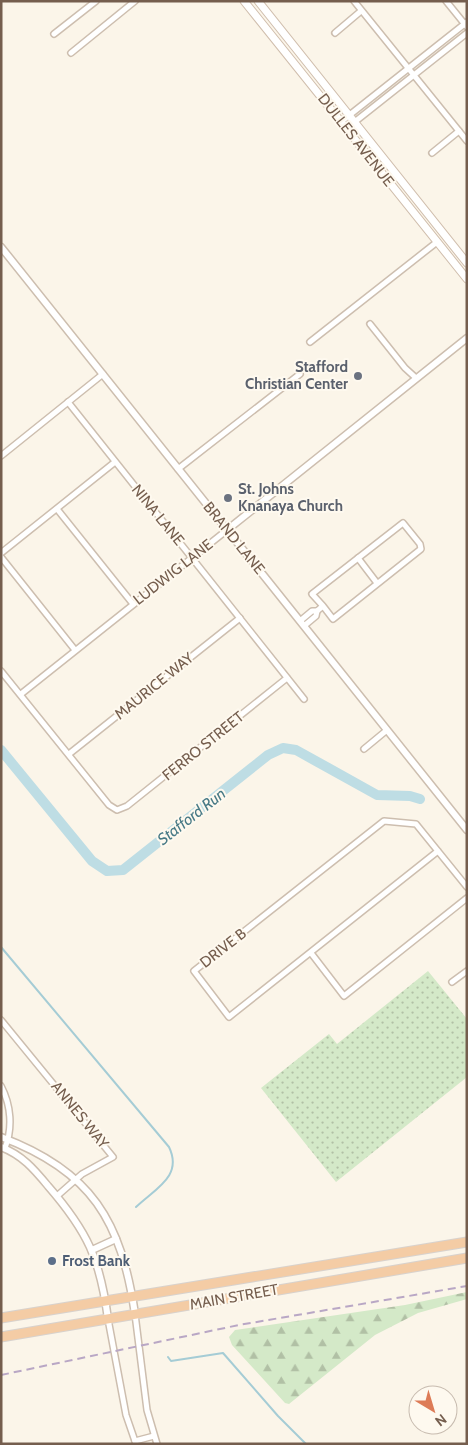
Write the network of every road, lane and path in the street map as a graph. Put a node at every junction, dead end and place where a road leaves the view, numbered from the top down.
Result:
1 (96, 1) edge
2 (135, 1) edge
3 (244, 1) edge
4 (258, 1) edge
5 (354, 1) edge
6 (446, 1) edge
7 (361, 11) junction
8 (466, 25) edge
9 (335, 33) dead end
10 (467, 33) edge
11 (54, 34) dead end
12 (71, 53) dead end
13 (408, 68) junction
14 (414, 75) junction
15 (348, 115) junction
16 (342, 121) junction
17 (354, 122) junction
18 (347, 128) junction
19 (459, 131) junction
20 (467, 142) edge
21 (432, 153) dead end
22 (419, 204) junction
23 (411, 210) junction
24 (437, 242) junction
25 (1, 247) edge
26 (467, 263) edge
27 (467, 279) edge
28 (370, 324) dead end
29 (467, 338) edge
30 (310, 342) dead end
31 (103, 374) junction
32 (300, 374) dead end
33 (416, 378) junction
34 (68, 402) junction
35 (1, 456) edge
36 (115, 462) junction
37 (178, 469) junction
38 (57, 508) junction
39 (227, 530) junction
40 (1, 553) edge
41 (1, 557) edge
42 (192, 558) junction
43 (358, 558) junction
44 (377, 584) junction
45 (133, 604) junction
46 (322, 606) junction
47 (240, 618) junction
48 (302, 623) junction
49 (75, 650) junction
50 (1, 671) edge
51 (287, 678) junction
52 (21, 694) junction
53 (304, 699) dead end
54 (387, 730) junction
55 (364, 749) dead end
56 (69, 754) junction
57 (467, 830) edge
58 (438, 851) junction
59 (467, 887) edge
60 (467, 898) edge
61 (311, 953) junction
62 (467, 971) edge
63 (452, 982) dead end
64 (1, 1020) edge
65 (1, 1086) edge
66 (5, 1139) edge
67 (3, 1148) edge
68 (76, 1179) junction
69 (57, 1196) junction
70 (116, 1239) junction
71 (467, 1242) edge
72 (92, 1250) junction
73 (467, 1258) edge
74 (132, 1296) junction
75 (105, 1300) junction
76 (135, 1314) junction
77 (1, 1318) edge
78 (108, 1319) junction
79 (1, 1337) edge
80 (154, 1436) junction
81 (136, 1442) edge
82 (157, 1444) edge

1 - 11 street
2 - 12 street
3 - 16 main road, DULLES AVENUE
4 - 15 main road, DULLES AVENUE
5 - 7 street
6 - 8 street
7 - 9 street
7 - 13 street
8 - 13 street
10 - 14 street
13 - 14 street
13 - 15 street
14 - 17 street
14 - 19 street
15 - 16 street
15 - 17 main road, DULLES AVENUE
16 - 18 main road, DULLES AVENUE
17 - 18 street
17 - 22 main road, DULLES AVENUE
18 - 23 main road, DULLES AVENUE
19 - 20 street
19 - 21 street
22 - 23 main road
22 - 26 main road, DULLES AVENUE
23 - 24 main road, DULLES AVENUE
24 - 27 main road, DULLES AVENUE
24 - 30 street
25 - 31 street, BRAND LANE
28 - 33 street
29 - 33 street, LUDWIG LANE
31 - 34 street
31 - 37 street, BRAND LANE
32 - 37 street
33 - 39 street, LUDWIG LANE
34 - 35 street
34 - 36 street, NINA LANE
36 - 38 street
36 - 42 street, NINA LANE
37 - 39 street, BRAND LANE
38 - 40 street
38 - 45 street
39 - 42 street, LUDWIG LANE
39 - 48 street, BRAND LANE
41 - 49 street
42 - 45 street, LUDWIG LANE
42 - 47 street, NINA LANE
43 - 44 street
43 - 44 street
43 - 46 street
44 - 46 street
45 - 49 street, LUDWIG LANE
46 - 48 street
47 - 51 street, NINA LANE
47 - 56 street, MAURICE WAY
48 - 54 street, BRAND LANE
49 - 52 street, LUDWIG LANE
50 - 52 street
51 - 53 street, NINA LANE
51 - 56 street, FERRO STREET
52 - 56 street
54 - 55 street
54 - 57 street, BRAND LANE
58 - 59 street
58 - 61 street, DRIVE B
58 - 61 street, DRIVE B
60 - 61 street
62 - 63 street
64 - 68 street, ANNES WAY
65 - 66 street
66 - 67 street
66 - 68 street
67 - 69 street
68 - 69 street, ANNES WAY
68 - 70 street
69 - 72 street
70 - 72 street
70 - 74 street
71 - 74 highway, MAIN STREET
72 - 75 street
73 - 76 highway, MAIN STREET
74 - 75 highway, MAIN STREET
74 - 76 street
75 - 77 highway, MAIN STREET
75 - 78 street
76 - 78 highway, MAIN STREET
76 - 80 street
78 - 79 highway, MAIN STREET
78 - 81 street
80 - 81 street
80 - 82 street

